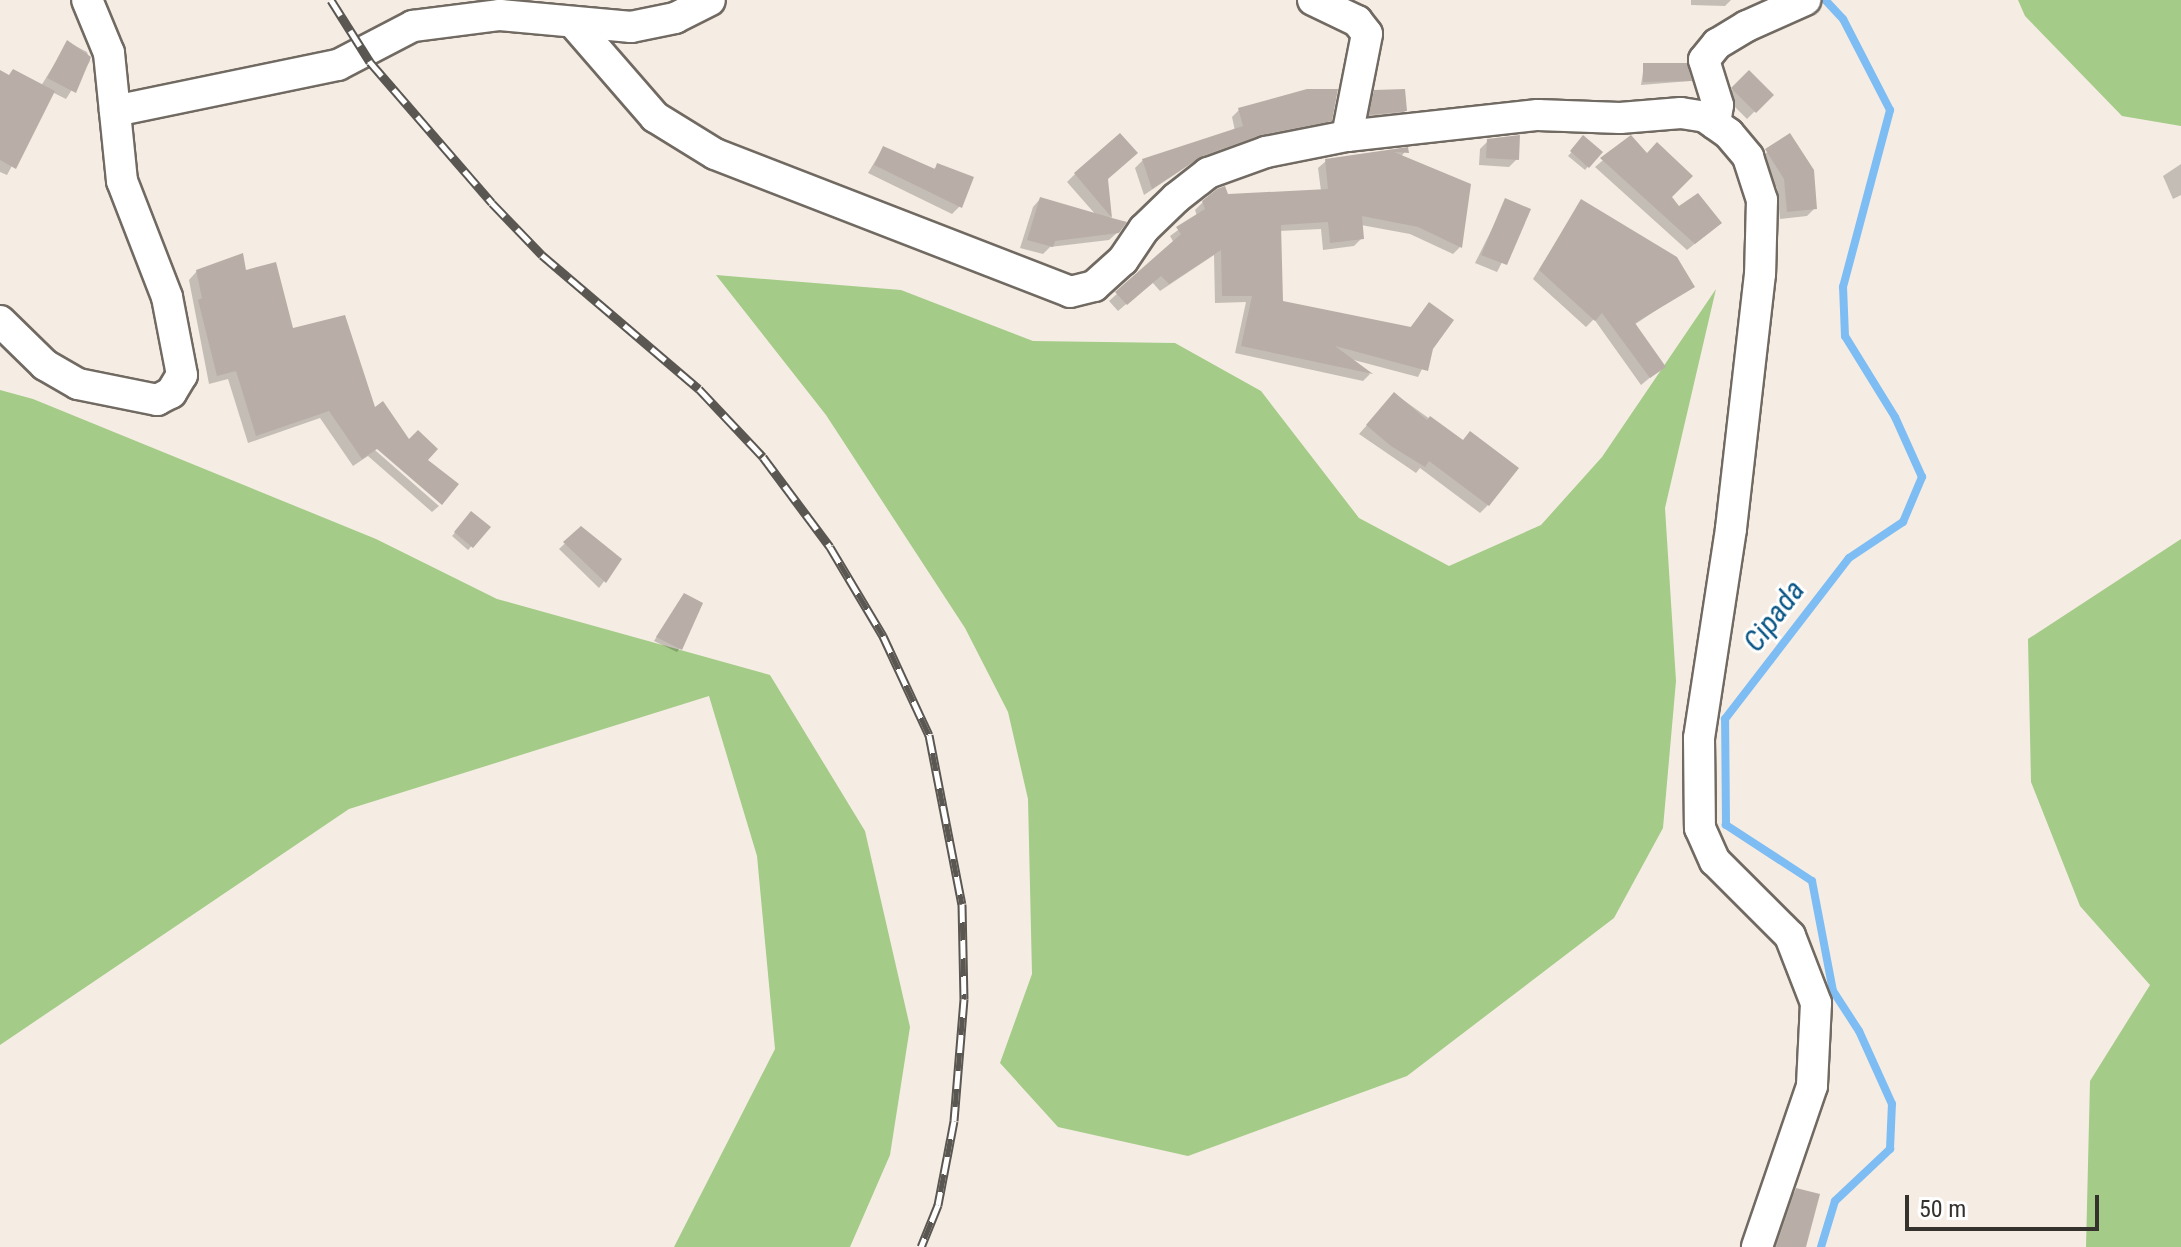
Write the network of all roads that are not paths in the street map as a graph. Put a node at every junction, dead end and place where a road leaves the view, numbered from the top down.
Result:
1 (87, 0) edge
2 (710, 0) edge
3 (1313, 0) edge
4 (1805, 0) edge
5 (576, 26) junction
6 (115, 111) junction
7 (1715, 124) junction
8 (1347, 136) junction
9 (0, 321) edge
10 (1757, 1247) edge

1 - 6 street
2 - 5 street
3 - 8 street
4 - 7 street
5 - 6 street
5 - 8 street
6 - 9 street
7 - 8 street
7 - 10 street

